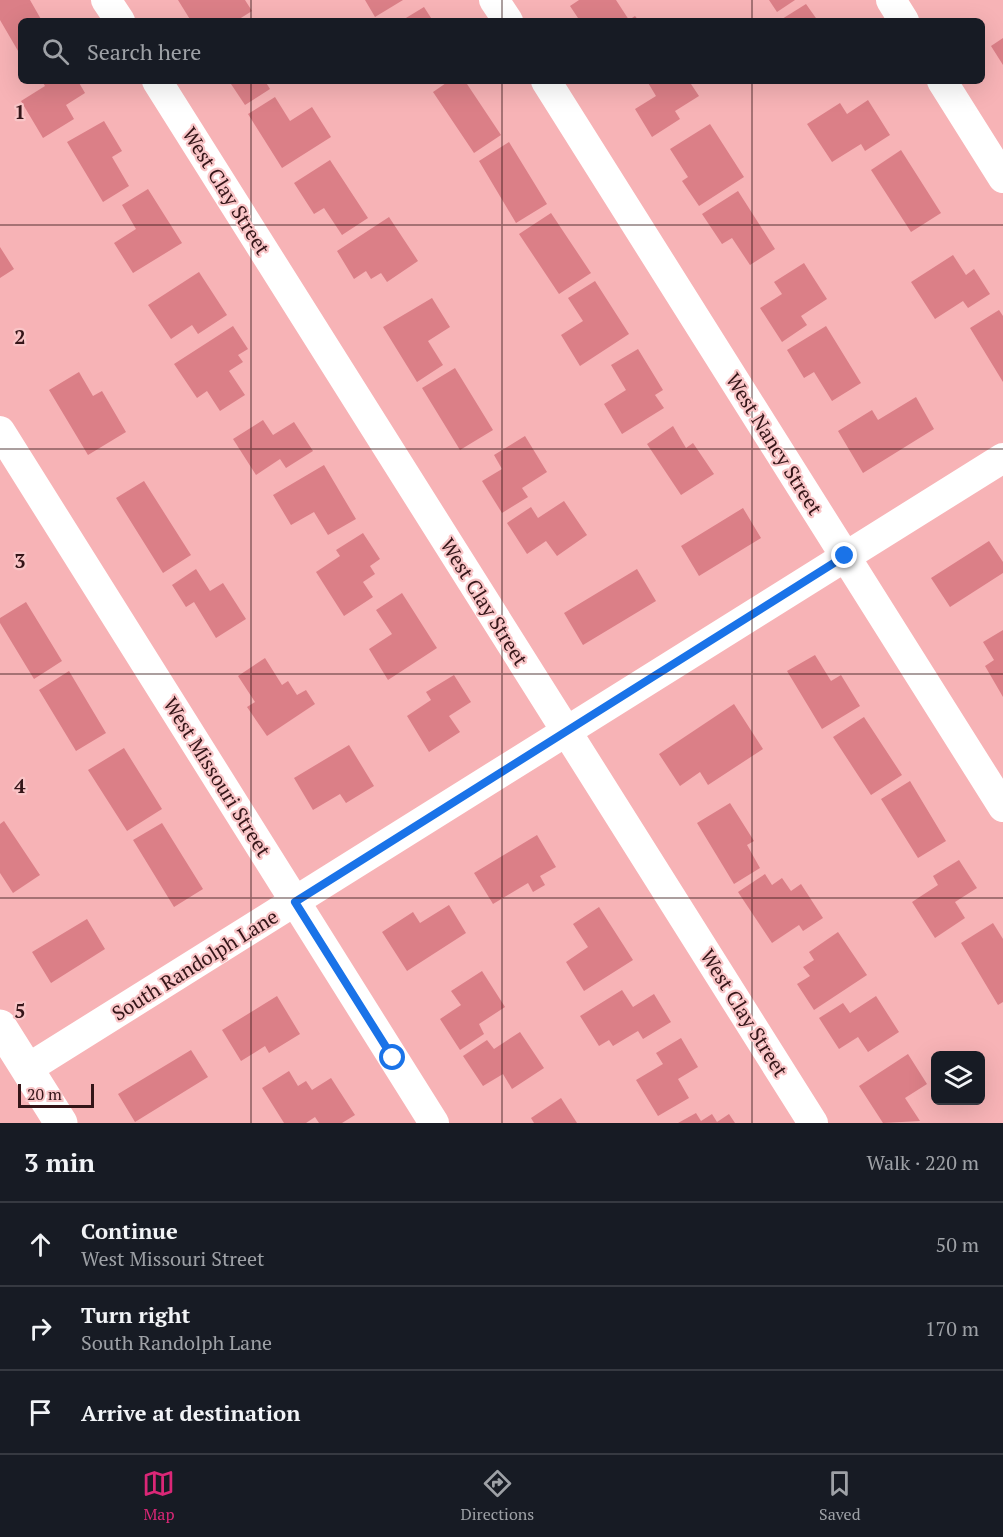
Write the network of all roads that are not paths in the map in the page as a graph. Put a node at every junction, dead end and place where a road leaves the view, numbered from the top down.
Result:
1 (106, 0) edge
2 (494, 0) edge
3 (891, 0) edge
4 (118, 18) edge
5 (506, 18) edge
6 (902, 18) edge
7 (159, 84) edge
8 (548, 84) edge
9 (944, 84) edge
10 (1003, 178) edge
11 (0, 431) edge
12 (1003, 458) edge
13 (845, 556) junction
14 (565, 731) junction
15 (1003, 807) edge
16 (295, 902) junction
17 (0, 1026) edge
18 (27, 1069) junction
19 (61, 1123) edge
20 (434, 1123) edge
21 (813, 1123) edge

1 - 4 street
2 - 5 street
3 - 6 street
7 - 14 street, West Clay Street
8 - 13 street, West Nancy Street
9 - 10 street
11 - 16 street, West Missouri Street
12 - 13 street, South Randolph Lane
13 - 14 street, South Randolph Lane
13 - 15 street, West Nancy Street
14 - 16 street, South Randolph Lane
14 - 21 street, West Clay Street
16 - 18 street, South Randolph Lane
16 - 20 street, West Missouri Street
17 - 18 street
18 - 19 street

